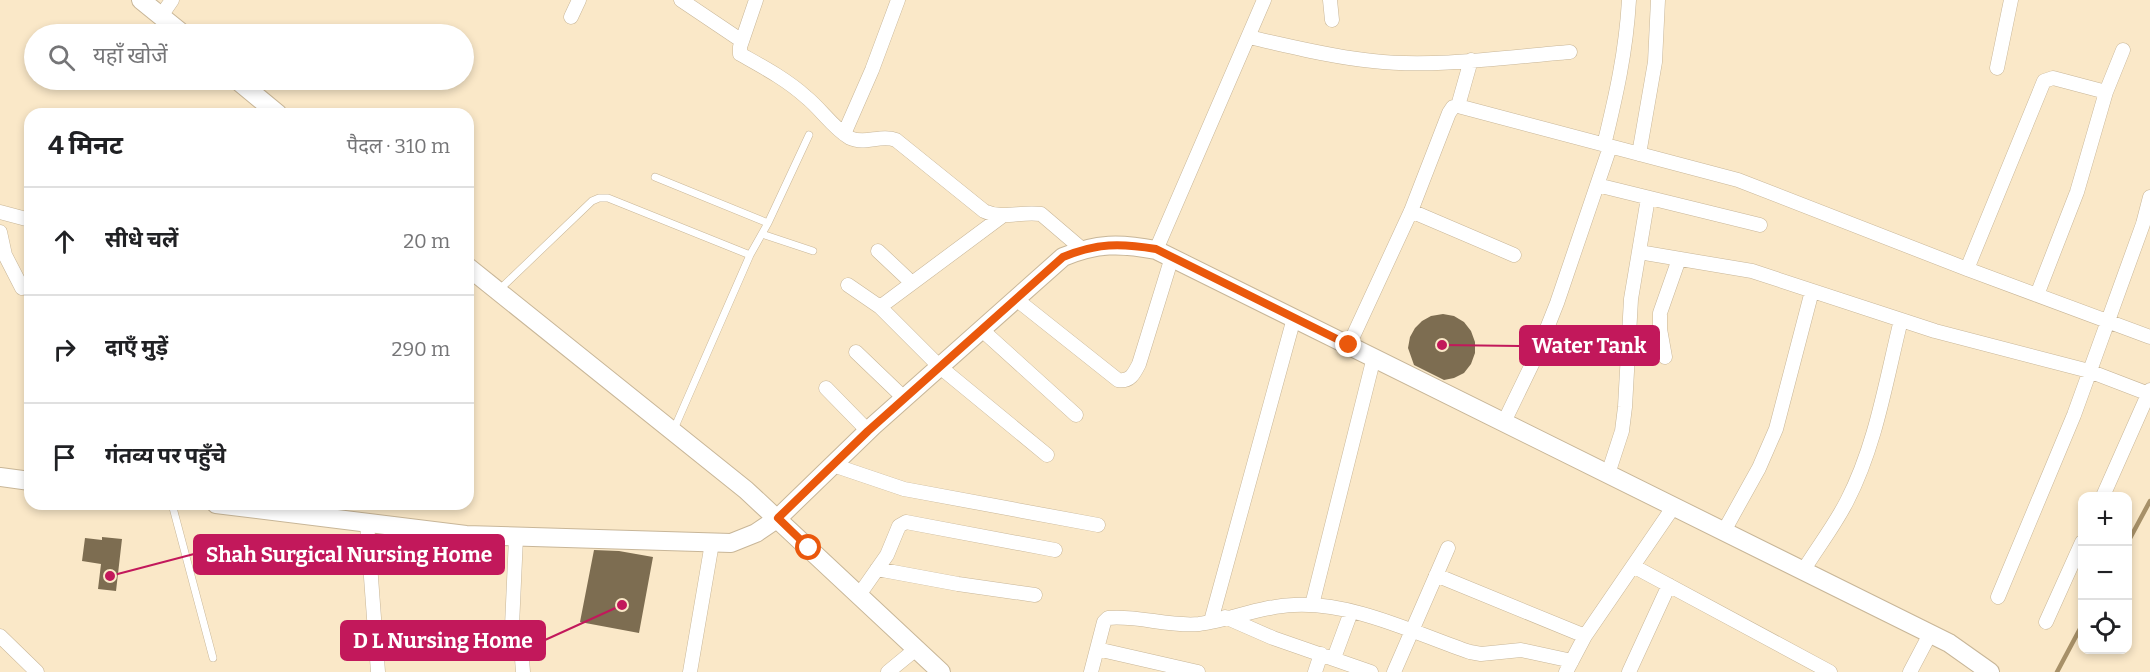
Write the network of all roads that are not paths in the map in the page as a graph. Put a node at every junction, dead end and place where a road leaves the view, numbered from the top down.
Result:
1 (141, 0) edge
2 (172, 0) edge
3 (579, 0) edge
4 (681, 0) edge
5 (756, 0) edge
6 (898, 0) edge
7 (1264, 0) edge
8 (1330, 0) edge
9 (1629, 0) edge
10 (1658, 0) edge
11 (2011, 0) edge
12 (161, 16) junction
13 (571, 16) dead end
14 (1332, 20) dead end
15 (171, 24) edge
16 (1248, 37) junction
17 (742, 41) junction
18 (2123, 50) dead end
19 (1570, 52) dead end
20 (1472, 60) junction
21 (1997, 68) dead end
22 (249, 90) edge
23 (2106, 92) junction
24 (1458, 106) junction
25 (271, 108) edge
26 (844, 134) junction
27 (809, 135) dead end
28 (1607, 146) junction
29 (1639, 154) junction
30 (655, 177) dead end
31 (1597, 185) junction
32 (2150, 197) edge
33 (1648, 198) junction
34 (1411, 211) junction
35 (0, 212) edge
36 (1001, 217) junction
37 (24, 218) edge
38 (768, 223) junction
39 (1760, 225) dead end
40 (0, 232) edge
41 (762, 234) junction
42 (1082, 249) junction
43 (813, 251) dead end
44 (878, 251) dead end
45 (1639, 252) junction
46 (1164, 253) junction
47 (750, 255) junction
48 (1514, 255) dead end
49 (1679, 259) junction
50 (1967, 269) junction
51 (474, 272) edge
52 (912, 283) junction
53 (848, 285) dead end
54 (22, 288) dead end
55 (498, 291) junction
56 (1812, 291) junction
57 (2037, 295) junction
58 (1016, 299) junction
59 (880, 307) junction
60 (1294, 318) junction
61 (1901, 320) junction
62 (2106, 321) junction
63 (982, 330) junction
64 (2150, 337) edge
65 (1349, 345) junction
66 (856, 352) dead end
67 (1374, 357) junction
68 (1665, 357) dead end
69 (940, 367) junction
70 (2089, 371) junction
71 (826, 388) dead end
72 (2149, 392) edge
73 (904, 398) junction
74 (1076, 415) dead end
75 (1504, 422) junction
76 (673, 431) junction
77 (868, 431) junction
78 (1047, 455) dead end
79 (833, 465) junction
80 (1608, 474) junction
81 (0, 477) edge
82 (24, 480) edge
83 (2105, 492) edge
84 (1674, 506) junction
85 (174, 510) edge
86 (264, 510) edge
87 (778, 518) junction
88 (367, 523) junction
89 (1098, 525) dead end
90 (1724, 531) junction
91 (516, 537) junction
92 (712, 543) junction
93 (2080, 546) edge
94 (1448, 548) dead end
95 (1055, 550) dead end
96 (1633, 566) junction
97 (877, 569) junction
98 (1803, 570) junction
99 (1436, 574) junction
100 (1669, 585) junction
101 (859, 595) junction
102 (1035, 595) dead end
103 (1998, 597) dead end
104 (1312, 605) junction
105 (1351, 612) junction
106 (1218, 619) junction
107 (2046, 622) dead end
108 (1411, 631) junction
109 (1930, 634) junction
110 (0, 636) edge
111 (1585, 636) junction
112 (916, 649) junction
113 (1097, 649) junction
114 (1327, 656) junction
115 (213, 658) dead end
116 (1804, 658) junction
117 (1569, 666) edge
118 (37, 672) edge
119 (378, 672) edge
120 (523, 672) edge
121 (690, 672) edge
122 (888, 672) edge
123 (941, 672) edge
124 (1091, 672) edge
125 (1198, 672) edge
126 (1315, 672) edge
127 (1371, 672) edge
128 (1394, 672) edge
129 (1629, 672) edge
130 (1798, 672) edge
131 (1830, 672) edge
132 (1910, 672) edge
133 (1990, 672) edge

1 - 12 street
2 - 12 street
3 - 13 street
4 - 17 street
5 - 17 street
6 - 26 street
7 - 16 street
8 - 14 street
9 - 28 street
10 - 29 street
11 - 21 street
12 - 15 street
16 - 20 street
16 - 46 street
17 - 26 street
18 - 23 street
19 - 20 street
20 - 24 street
22 - 25 street
23 - 50 street
23 - 57 street
24 - 28 street
24 - 34 street
26 - 36 street
27 - 38 lane
28 - 29 street
28 - 31 street
29 - 50 street
30 - 38 lane
31 - 33 street
31 - 75 street
32 - 62 street
33 - 39 street
33 - 45 street
34 - 48 street
34 - 65 street
35 - 37 street
36 - 42 street
36 - 52 street
38 - 41 lane
40 - 54 street
41 - 43 lane
41 - 47 lane
42 - 46 street
42 - 58 street
44 - 52 street
45 - 49 street
45 - 80 street
46 - 58 street
46 - 60 street
47 - 55 lane
47 - 76 lane
49 - 56 street
49 - 68 street
50 - 57 street
51 - 55 street
52 - 59 street
53 - 59 street
55 - 76 street
56 - 61 street
56 - 90 street
57 - 62 street
58 - 63 street
59 - 69 street
60 - 65 street
60 - 106 street
61 - 70 street
61 - 98 street
62 - 64 street
62 - 70 street
63 - 69 street
63 - 74 street
65 - 67 street
66 - 73 street
67 - 75 street
67 - 104 street
69 - 73 street
69 - 78 street
70 - 72 street
70 - 103 street
71 - 77 street
72 - 83 street
73 - 77 street
75 - 80 street
76 - 87 street
77 - 79 street
79 - 87 street
79 - 89 street
80 - 84 street
81 - 82 street
84 - 90 street
84 - 96 street
85 - 115 lane
86 - 88 street
87 - 92 street
87 - 101 street
88 - 91 street
88 - 119 street
90 - 98 street
91 - 92 street
91 - 120 street
92 - 121 street
93 - 107 street
94 - 99 street
95 - 97 street
96 - 100 street
96 - 111 street
97 - 101 street
97 - 102 street
98 - 109 street
99 - 108 street
99 - 111 street
100 - 116 street
100 - 129 street
101 - 112 street
104 - 105 street
104 - 106 street
105 - 108 street
105 - 114 street
106 - 113 street
106 - 114 street
108 - 117 street
108 - 128 street
109 - 132 street
109 - 133 street
110 - 118 street
111 - 117 street
112 - 122 street
112 - 123 street
113 - 124 street
113 - 125 street
114 - 126 street
114 - 127 street
116 - 130 street
116 - 131 street

